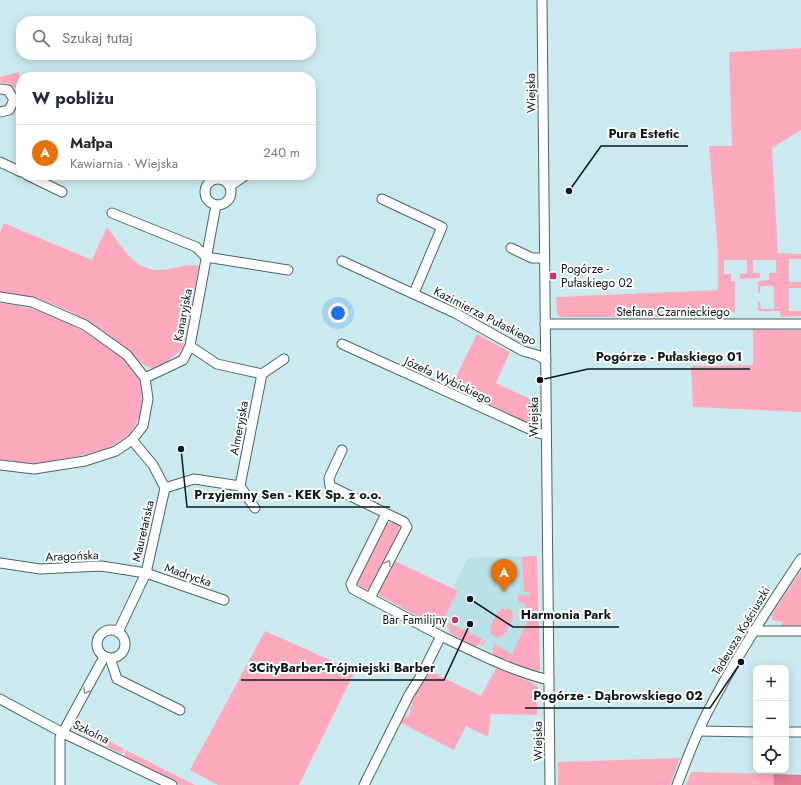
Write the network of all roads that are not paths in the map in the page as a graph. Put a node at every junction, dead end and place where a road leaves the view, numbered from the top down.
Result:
1 (542, 0) edge
2 (0, 89) edge
3 (0, 112) edge
4 (0, 162) edge
5 (16, 170) edge
6 (37, 180) edge
7 (208, 180) edge
8 (224, 180) edge
9 (239, 180) edge
10 (230, 186) junction
11 (62, 192) dead end
12 (382, 199) dead end
13 (216, 205) junction
14 (112, 213) dead end
15 (511, 248) dead end
16 (206, 257) junction
17 (544, 258) junction
18 (342, 261) dead end
19 (288, 270) dead end
20 (414, 293) junction
21 (0, 297) edge
22 (545, 324) junction
23 (801, 324) edge
24 (342, 344) dead end
25 (190, 346) junction
26 (284, 359) dead end
27 (546, 360) junction
28 (262, 374) junction
29 (145, 378) junction
30 (546, 435) junction
31 (132, 440) junction
32 (342, 450) dead end
33 (0, 465) edge
34 (240, 486) junction
35 (165, 488) junction
36 (254, 508) dead end
37 (386, 514) junction
38 (801, 559) edge
39 (0, 564) edge
40 (146, 573) junction
41 (370, 598) junction
42 (224, 600) dead end
43 (753, 631) junction
44 (801, 631) edge
45 (118, 632) junction
46 (441, 636) junction
47 (107, 657) junction
48 (549, 680) junction
49 (0, 699) edge
50 (180, 710) dead end
51 (699, 731) junction
52 (63, 732) junction
53 (753, 732) edge
54 (789, 732) edge
55 (801, 732) edge
56 (158, 782) edge
57 (60, 785) edge
58 (172, 785) edge
59 (364, 785) edge
60 (550, 785) edge
61 (677, 785) edge

1 - 17 street, Wiejska
2 - 3 street
4 - 5 street
6 - 11 street
7 - 13 street
8 - 10 street
9 - 10 street
10 - 13 street
12 - 20 street, Kazimierza Pułaskiego
13 - 16 street, Kanaryjska
14 - 16 street
15 - 17 street
16 - 19 street
16 - 25 street, Kanaryjska
17 - 22 street, Wiejska
18 - 20 street, Kazimierza Pułaskiego
20 - 27 street, Kazimierza Pułaskiego
21 - 29 street
22 - 23 street, Stefana Czarnieckiego
22 - 27 street, Wiejska
24 - 30 street, Józefa Wybickiego
25 - 28 street
25 - 29 street, Kanaryjska
26 - 28 street
27 - 30 street, Wiejska
28 - 34 street, Almeryjska
29 - 31 street
30 - 48 street, Wiejska
31 - 33 street
31 - 35 street, Mauretańska
32 - 37 street
34 - 35 street
34 - 36 street
35 - 40 street, Mauretańska
37 - 41 street
41 -> 37 street
38 - 43 street, Tadeusza Kościuszki
39 - 40 street, Aragońska
40 - 42 street, Madrycka
40 - 45 street, Mauretańska
41 - 46 street
43 - 44 street
43 - 51 street, Tadeusza Kościuszki
45 - 47 street
45 - 47 street
46 - 48 street
46 - 59 street
47 - 50 street
47 -> 52 street
48 - 60 street, Wiejska
49 - 52 street, Szkolna
51 - 53 street
51 - 61 street, Tadeusza Kościuszki
52 - 56 street, Szkolna
52 - 57 street
54 - 55 street
56 - 58 street, Szkolna

